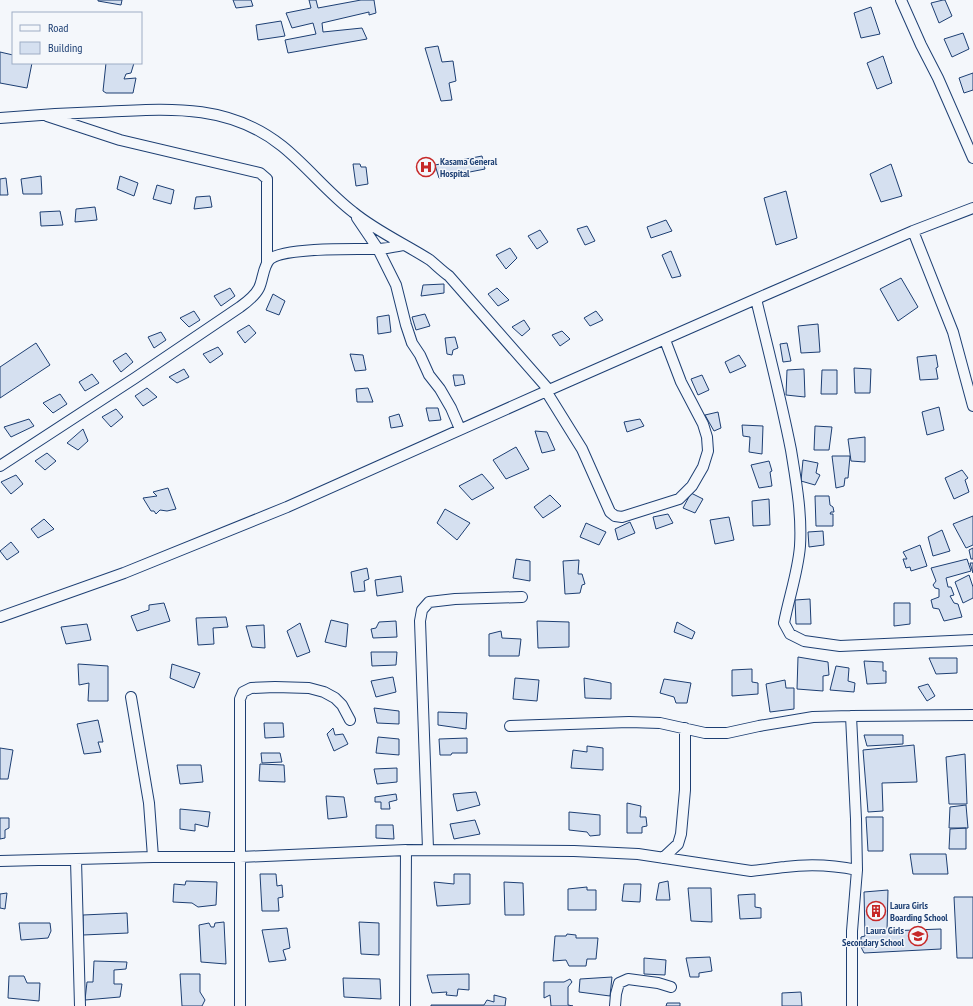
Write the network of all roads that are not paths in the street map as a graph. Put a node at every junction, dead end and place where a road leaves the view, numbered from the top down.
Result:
1 (901, 0) edge
2 (42, 114) junction
3 (0, 118) edge
4 (973, 158) edge
5 (973, 208) edge
6 (354, 214) junction
7 (913, 231) junction
8 (404, 245) junction
9 (378, 249) junction
10 (267, 263) junction
11 (756, 299) junction
12 (665, 340) junction
13 (548, 390) junction
14 (973, 406) edge
15 (460, 429) junction
16 (0, 466) edge
17 (522, 598) dead end
18 (0, 617) edge
19 (973, 640) edge
20 (131, 697) dead end
21 (973, 715) edge
22 (851, 716) junction
23 (350, 720) dead end
24 (510, 726) dead end
25 (685, 728) junction
26 (428, 849) junction
27 (406, 850) junction
28 (153, 857) junction
29 (240, 857) junction
30 (663, 858) junction
31 (76, 860) junction
32 (0, 861) edge
33 (857, 870) junction
34 (671, 988) dead end
35 (80, 1006) edge
36 (240, 1006) edge
37 (405, 1006) edge
38 (615, 1006) edge
39 (852, 1006) edge

1 - 4 street
2 - 3 street
2 - 6 street
2 - 10 street
5 - 7 street
6 - 8 street
6 - 9 street
7 - 11 street
7 - 14 street
8 - 9 street
8 - 13 street
9 - 10 street
9 - 15 street
10 - 16 street
11 - 12 street
11 - 19 street
12 - 13 street
12 - 13 street
13 - 15 street
15 - 18 street
17 - 26 street
20 - 28 street
21 - 22 street
22 - 25 street
22 - 33 street
23 - 29 street
24 - 25 street
25 - 30 street
26 - 27 street
26 - 30 street
27 - 29 street
27 - 37 street
28 - 29 street
28 - 31 street
29 - 36 street
30 - 33 street
31 - 32 street
31 - 35 street
33 - 39 street
34 - 38 street

